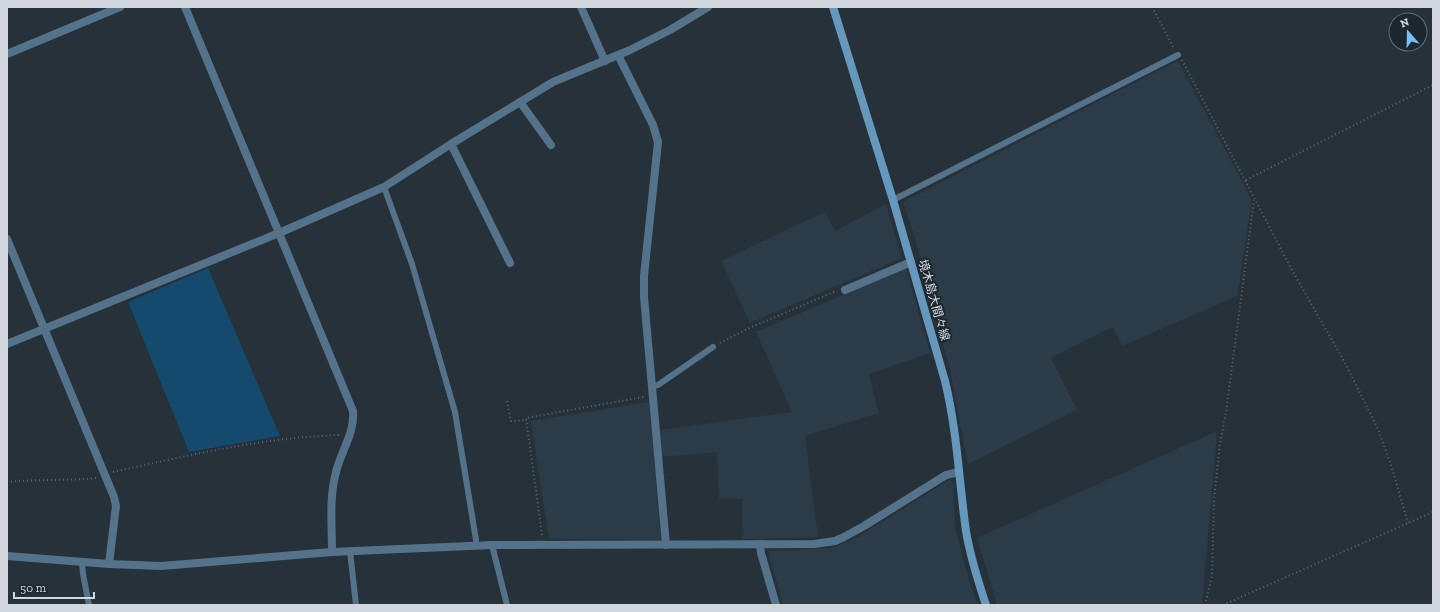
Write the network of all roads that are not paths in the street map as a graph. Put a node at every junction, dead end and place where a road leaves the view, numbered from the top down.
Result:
1 (120, 7) edge
2 (185, 7) edge
3 (581, 7) edge
4 (708, 7) edge
5 (832, 7) edge
6 (7, 54) edge
7 (618, 55) junction
8 (1178, 55) road end
9 (605, 61) junction
10 (520, 102) junction
11 (451, 144) junction
12 (551, 145) dead end
13 (384, 187) junction
14 (893, 200) junction
15 (279, 233) junction
16 (7, 240) edge
17 (911, 262) junction
18 (510, 263) dead end
19 (845, 290) road end
20 (44, 329) junction
21 (7, 344) edge
22 (713, 347) road end
23 (652, 386) junction
24 (959, 472) junction
25 (760, 544) junction
26 (476, 545) junction
27 (492, 545) junction
28 (666, 545) junction
29 (350, 551) junction
30 (332, 552) junction
31 (7, 556) edge
32 (82, 562) junction
33 (108, 564) junction
34 (89, 605) edge
35 (356, 605) edge
36 (507, 605) edge
37 (776, 605) edge
38 (986, 605) edge

1 - 6 street
2 - 15 street
3 - 9 street
4 - 7 street
5 - 14 main road, 境木島大間々線
7 - 9 street
7 - 23 street
8 - 14 lane
9 - 10 street
10 - 11 street
10 - 12 street
11 - 13 street
11 - 18 street
13 - 15 street
13 - 26 lane
14 - 17 main road, 境木島大間々線
15 - 20 street
15 - 30 street
16 - 20 street
17 - 19 street
17 - 24 main road, 境木島大間々線
20 - 21 street
20 - 33 street
22 - 23 lane
23 - 28 street
24 - 25 street
24 - 38 main road, 境木島大間々線
25 - 28 street
25 - 37 street
26 - 27 street
26 - 29 street
27 - 28 street
27 - 36 lane
29 - 30 street
29 - 35 lane
30 - 33 street
31 - 32 street
32 - 33 street
32 - 34 lane

